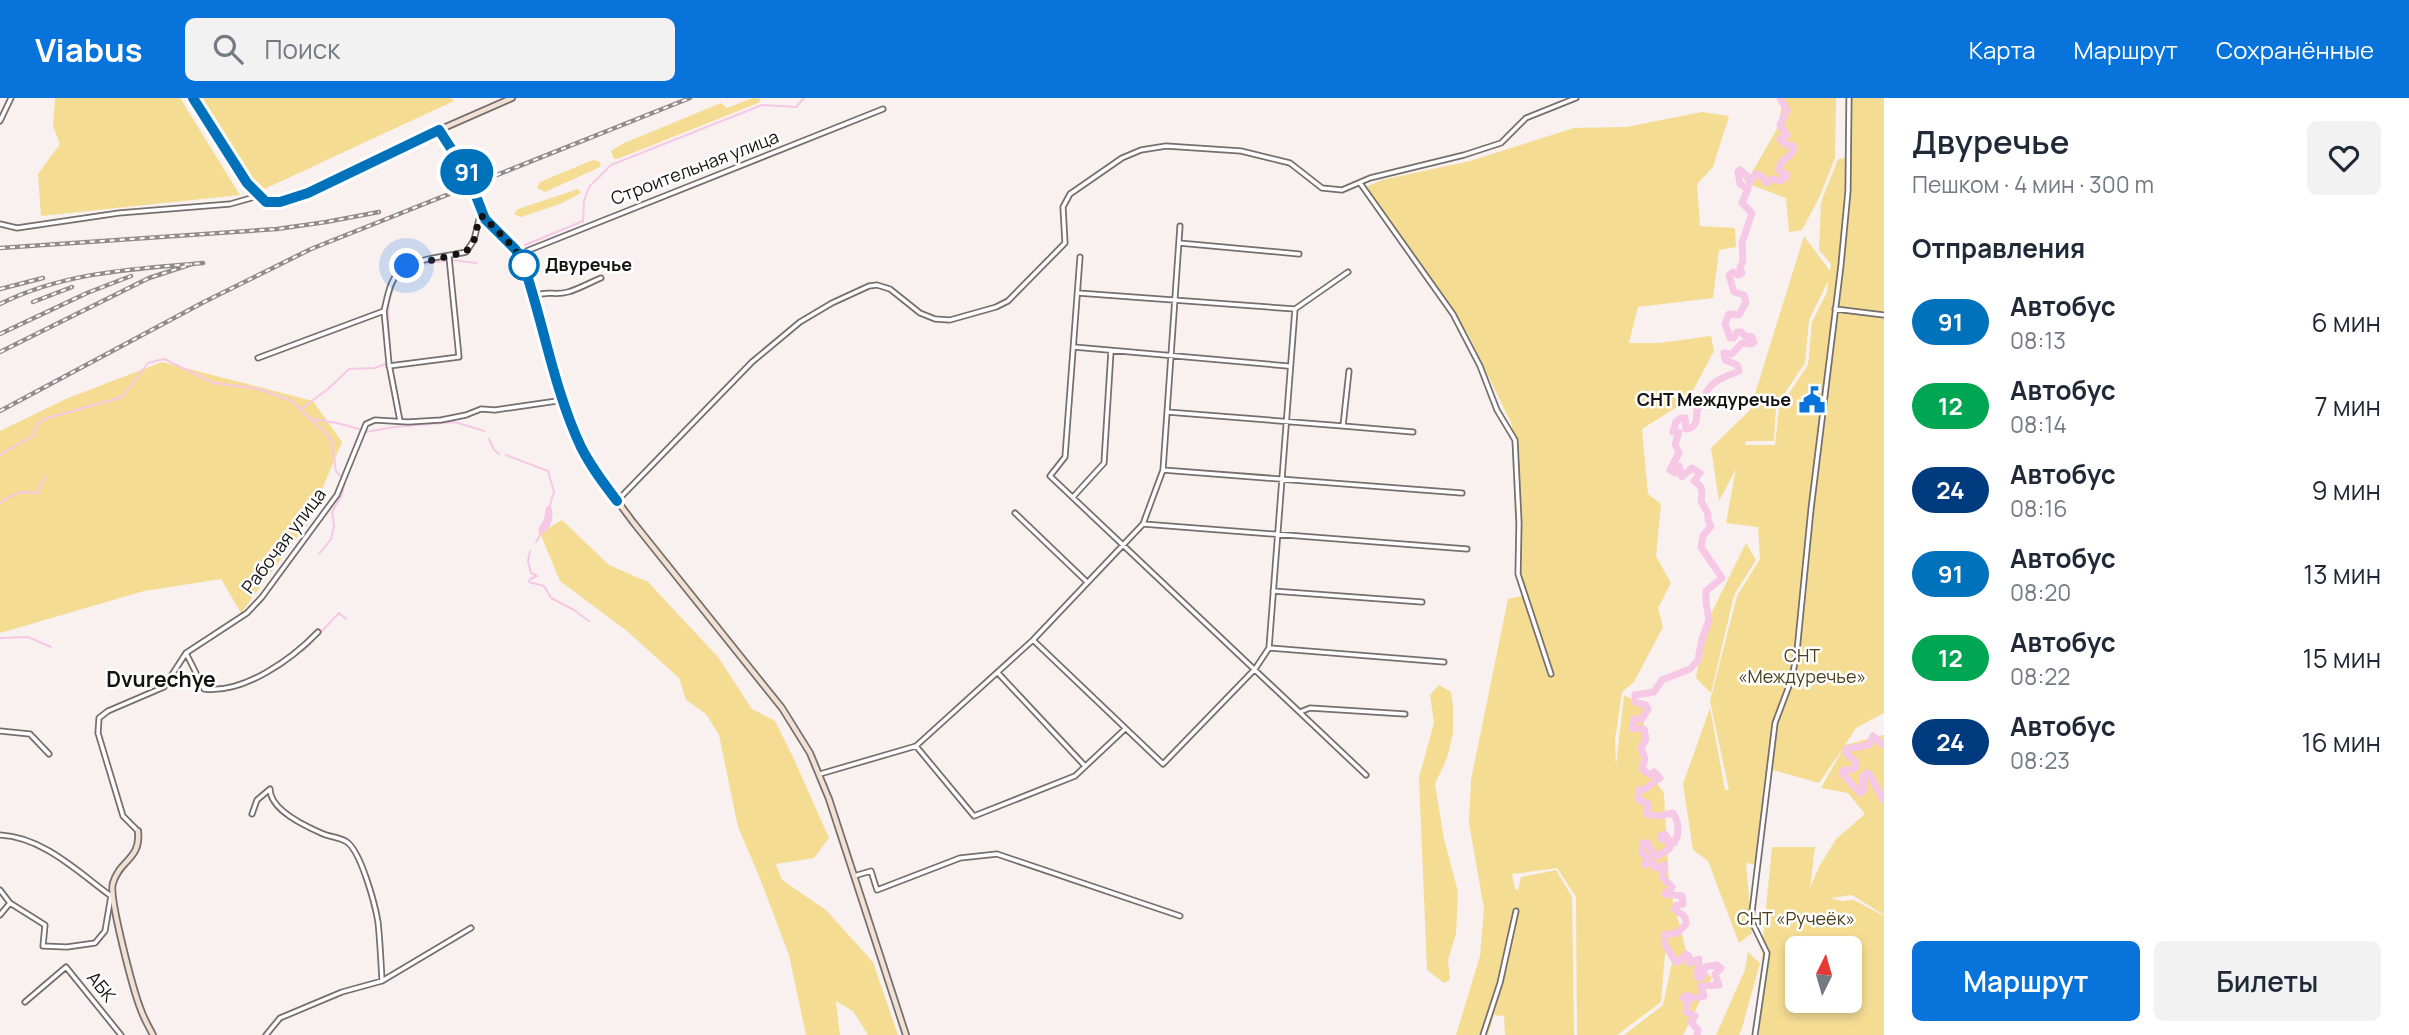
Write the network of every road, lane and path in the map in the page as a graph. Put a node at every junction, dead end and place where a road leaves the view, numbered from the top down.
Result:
1 (11, 98) edge
2 (193, 98) edge
3 (512, 98) edge
4 (1576, 98) edge
5 (1849, 98) edge
6 (883, 109) dead end
7 (0, 121) edge
8 (439, 130) junction
9 (1360, 183) junction
10 (258, 196) junction
11 (483, 216) junction
12 (0, 224) edge
13 (1180, 226) dead end
14 (1179, 243) junction
15 (519, 254) junction
16 (1299, 254) dead end
17 (449, 257) junction
18 (1080, 257) dead end
19 (1348, 272) dead end
20 (601, 278) dead end
21 (1079, 293) junction
22 (533, 296) junction
23 (1175, 299) junction
24 (1295, 309) junction
25 (1835, 309) junction
26 (384, 311) junction
27 (1884, 315) edge
28 (1074, 347) junction
29 (1111, 351) junction
30 (1171, 355) junction
31 (258, 358) dead end
32 (389, 366) junction
33 (1289, 366) junction
34 (1349, 371) dead end
35 (564, 400) junction
36 (1167, 412) junction
37 (400, 421) junction
38 (1286, 422) junction
39 (1343, 426) junction
40 (1413, 432) dead end
41 (1163, 470) junction
42 (1282, 478) junction
43 (1462, 493) dead end
44 (1073, 497) junction
45 (617, 501) junction
46 (1015, 513) dead end
47 (1143, 524) junction
48 (1277, 534) junction
49 (1123, 543) junction
50 (1467, 549) dead end
51 (1087, 582) junction
52 (1273, 591) junction
53 (1422, 602) dead end
54 (318, 632) dead end
55 (1032, 640) junction
56 (1269, 648) junction
57 (186, 653) junction
58 (1444, 662) dead end
59 (1255, 669) junction
60 (998, 672) junction
61 (1551, 674) dead end
62 (1300, 712) junction
63 (1405, 714) dead end
64 (1125, 729) junction
65 (0, 731) edge
66 (916, 746) junction
67 (49, 754) dead end
68 (1085, 766) junction
69 (820, 774) junction
70 (1366, 775) dead end
71 (252, 814) dead end
72 (138, 831) joint
73 (0, 835) edge
74 (854, 876) junction
75 (0, 890) edge
76 (111, 896) junction
77 (10, 903) junction
78 (1516, 911) dead end
79 (0, 915) edge
80 (1181, 916) dead end
81 (471, 928) dead end
82 (382, 981) junction
83 (25, 1002) dead end
84 (121, 1035) edge
85 (153, 1035) edge
86 (266, 1035) edge
87 (906, 1035) edge
88 (1483, 1035) edge
89 (1755, 1035) edge

1 - 7 street
2 - 10 main road
3 - 8 main road
4 - 9 street
5 - 25 street
6 - 15 street, Строительная улица
8 - 10 main road
8 - 11 main road
9 - 45 street
9 - 61 street
10 - 12 street
11 - 15 main road
11 - 17 street
13 - 14 street
14 - 16 street
14 - 23 street
15 - 22 main road
17 - 26 street
17 - 32 street
18 - 21 street
19 - 24 street
20 - 22 street
21 - 23 street
21 - 28 street
22 - 35 main road
23 - 24 street
23 - 30 street
24 - 33 street
25 - 27 street
25 - 89 street
26 - 31 street
26 - 32 street
28 - 29 street
28 - 44 street
29 - 30 street
29 - 44 street
30 - 33 street
30 - 36 street
32 - 37 street
33 - 38 street
34 - 39 street
35 - 37 street, Рабочая улица
35 - 45 main road
36 - 38 street
36 - 41 street
37 - 57 street, Рабочая улица
38 - 39 street
38 - 42 street
39 - 40 street
41 - 42 street
41 - 47 street
42 - 43 street
42 - 48 street
44 - 49 street
45 - 69 main road
46 - 51 street
47 - 48 street
47 - 49 street
48 - 50 street
48 - 52 street
49 - 51 street
49 - 59 street
51 - 55 street
52 - 53 street
52 - 56 street
54 - 57 street
55 - 60 street
55 - 64 street
56 - 58 street
56 - 59 street
57 - 72 street, Рабочая улица
59 - 62 street
59 - 64 street
60 - 66 street
60 - 68 street
62 - 63 street
62 - 70 street
64 - 68 street
65 - 67 street
66 - 68 street
66 - 69 street
69 - 74 main road
71 - 82 street
72 - 76 main road
73 - 76 street
74 - 80 street
74 - 87 main road
75 - 77 street
76 - 77 street
76 - 85 main road
77 - 79 street
78 - 88 street
81 - 82 street
82 - 86 street
83 - 84 street, АБК

